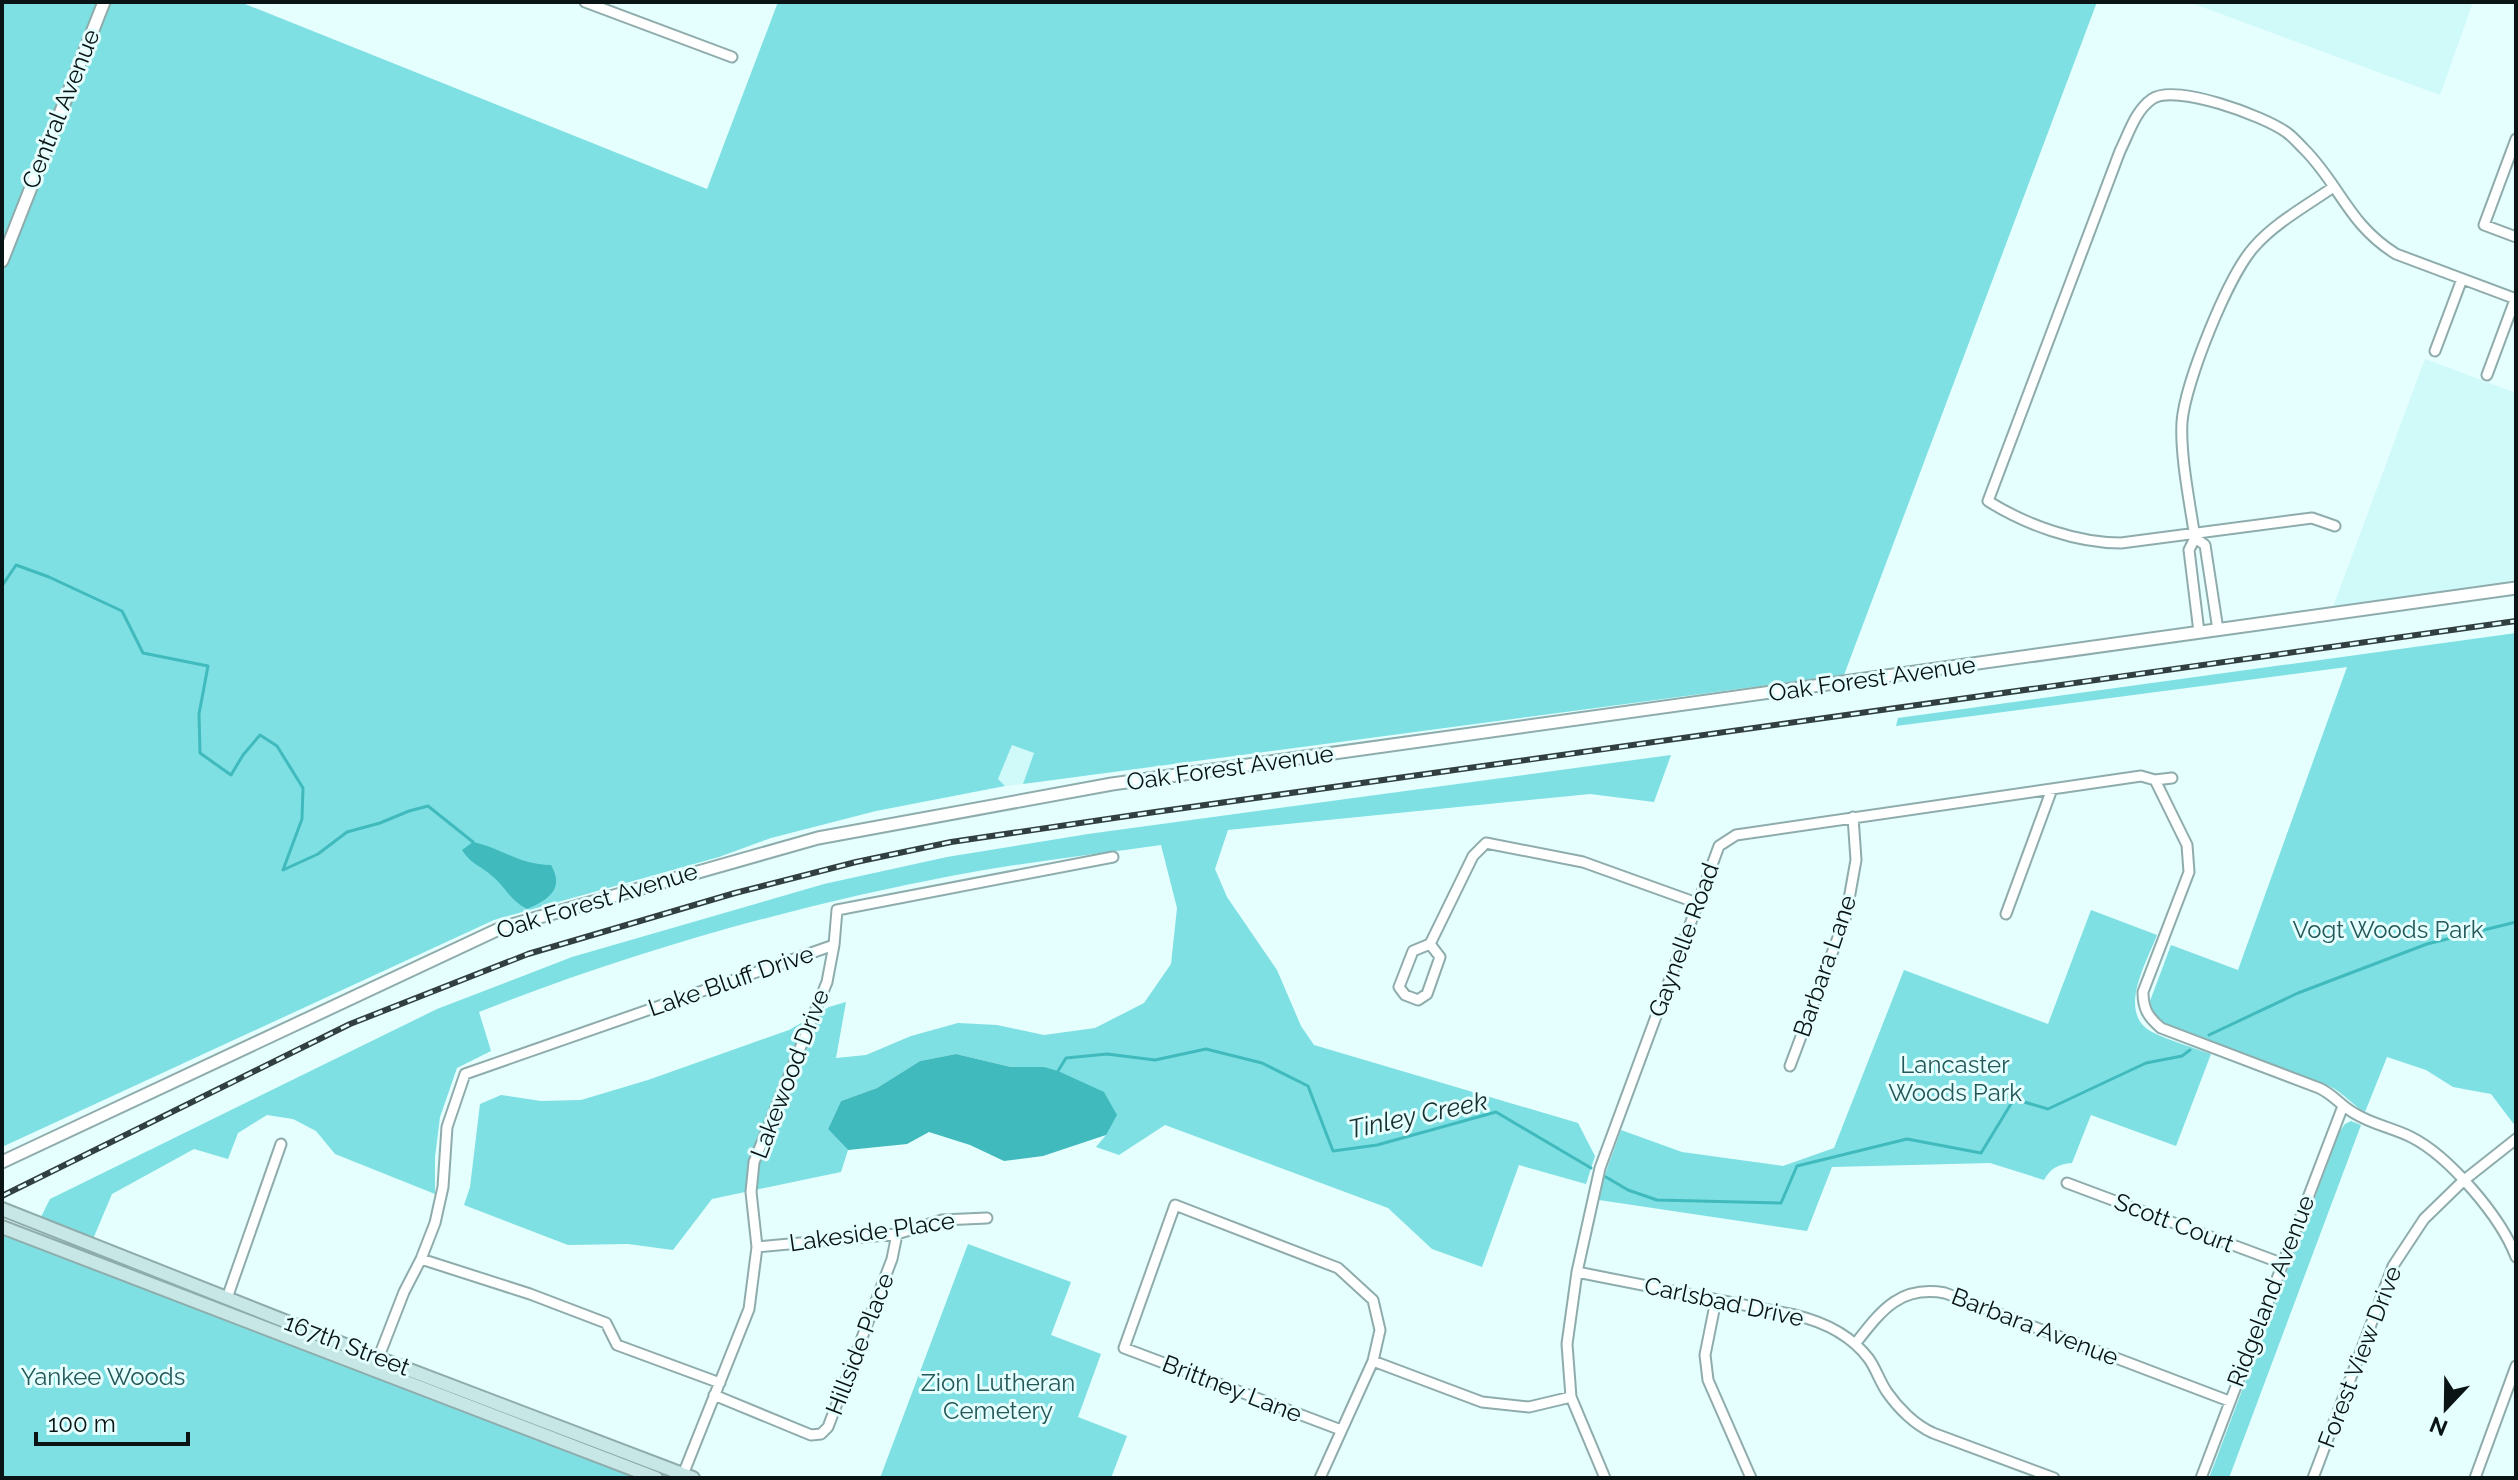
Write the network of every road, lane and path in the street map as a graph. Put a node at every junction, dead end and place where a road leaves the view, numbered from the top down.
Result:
1 (104, 2) edge
2 (585, 2) edge
3 (732, 57) dead end
4 (2516, 139) edge
5 (2332, 188) junction
6 (2516, 237) edge
7 (2, 261) edge
8 (2462, 279) junction
9 (2516, 298) edge
10 (2435, 351) dead end
11 (2487, 375) dead end
12 (2335, 526) dead end
13 (2195, 536) junction
14 (2516, 588) edge
15 (2218, 630) junction
16 (2199, 632) junction
17 (2172, 778) dead end
18 (2155, 780) junction
19 (2052, 789) junction
20 (1853, 817) junction
21 (1113, 857) dead end
22 (1697, 903) junction
23 (2006, 914) dead end
24 (1430, 944) junction
25 (834, 945) junction
26 (1790, 1066) dead end
27 (2343, 1106) junction
28 (2516, 1139) edge
29 (281, 1144) dead end
30 (2, 1162) edge
31 (2463, 1181) junction
32 (2067, 1183) dead end
33 (2, 1209) edge
34 (987, 1218) dead end
35 (2, 1227) edge
36 (897, 1234) junction
37 (757, 1247) junction
38 (2516, 1257) edge
39 (421, 1259) junction
40 (2281, 1263) junction
41 (1577, 1272) junction
42 (227, 1298) junction
43 (1716, 1300) junction
44 (1855, 1344) junction
45 (378, 1358) junction
46 (1373, 1361) junction
47 (2516, 1366) edge
48 (373, 1371) junction
49 (720, 1383) junction
50 (714, 1395) junction
51 (1571, 1397) junction
52 (2229, 1401) junction
53 (1341, 1430) junction
54 (686, 1477) edge
55 (656, 1478) edge
56 (1320, 1478) edge
57 (1605, 1478) edge
58 (1751, 1478) edge
59 (2054, 1478) edge
60 (2201, 1478) edge
61 (2313, 1478) edge
62 (2475, 1478) edge

1 - 7 street, Central Avenue
2 - 3 street
4 - 6 street
5 - 8 street
5 - 13 street
5 - 13 street
8 - 9 street
8 - 10 street
9 - 11 street
12 - 13 street
13 - 15 street
13 - 16 street
14 - 15 street, Oak Forest Avenue
15 - 16 street, Oak Forest Avenue
16 - 30 street, Oak Forest Avenue
17 - 18 street, Gaynelle Road
18 - 19 street, Gaynelle Road
18 - 27 street
19 - 20 street, Gaynelle Road
19 - 23 street
20 - 22 street, Gaynelle Road
20 - 26 street, Barbara Lane
21 - 25 street, Lake Bluff Drive
22 - 24 street
22 - 41 street, Gaynelle Road
24 - 24 street
25 - 37 street, Lakewood Drive
25 - 39 street, Lake Bluff Drive
27 - 31 street
27 - 40 street, Ridgeland Avenue
28 - 31 street, Forest View Drive
29 - 42 street
31 - 38 street
31 - 61 street, Forest View Drive
32 - 40 street, Scott Court
33 - 42 main road, 167th Street
34 - 36 street, Lakeside Place
35 - 48 main road, 167th Street
36 - 37 street, Lakeside Place
36 - 50 street, Hillside Place
37 - 49 street, Lakewood Drive
39 - 45 street
39 - 49 street
40 - 52 street, Ridgeland Avenue
41 - 43 street, Carlsbad Drive
41 - 51 street, Gaynelle Road
42 - 45 main road, 167th Street
43 - 44 street, Carlsbad Drive
43 - 58 street
44 - 52 street, Barbara Avenue
44 - 59 street, Carlsbad Drive
45 - 48 street
45 - 54 main road, 167th Street
46 - 51 street
46 - 53 street
46 - 53 street, Brittney Lane
47 - 62 street
48 - 55 main road, 167th Street
49 - 50 street, Lakewood Drive
50 - 54 street, Lakewood Drive
51 - 57 street, Gaynelle Road
52 - 60 street, Ridgeland Avenue
53 - 56 street

